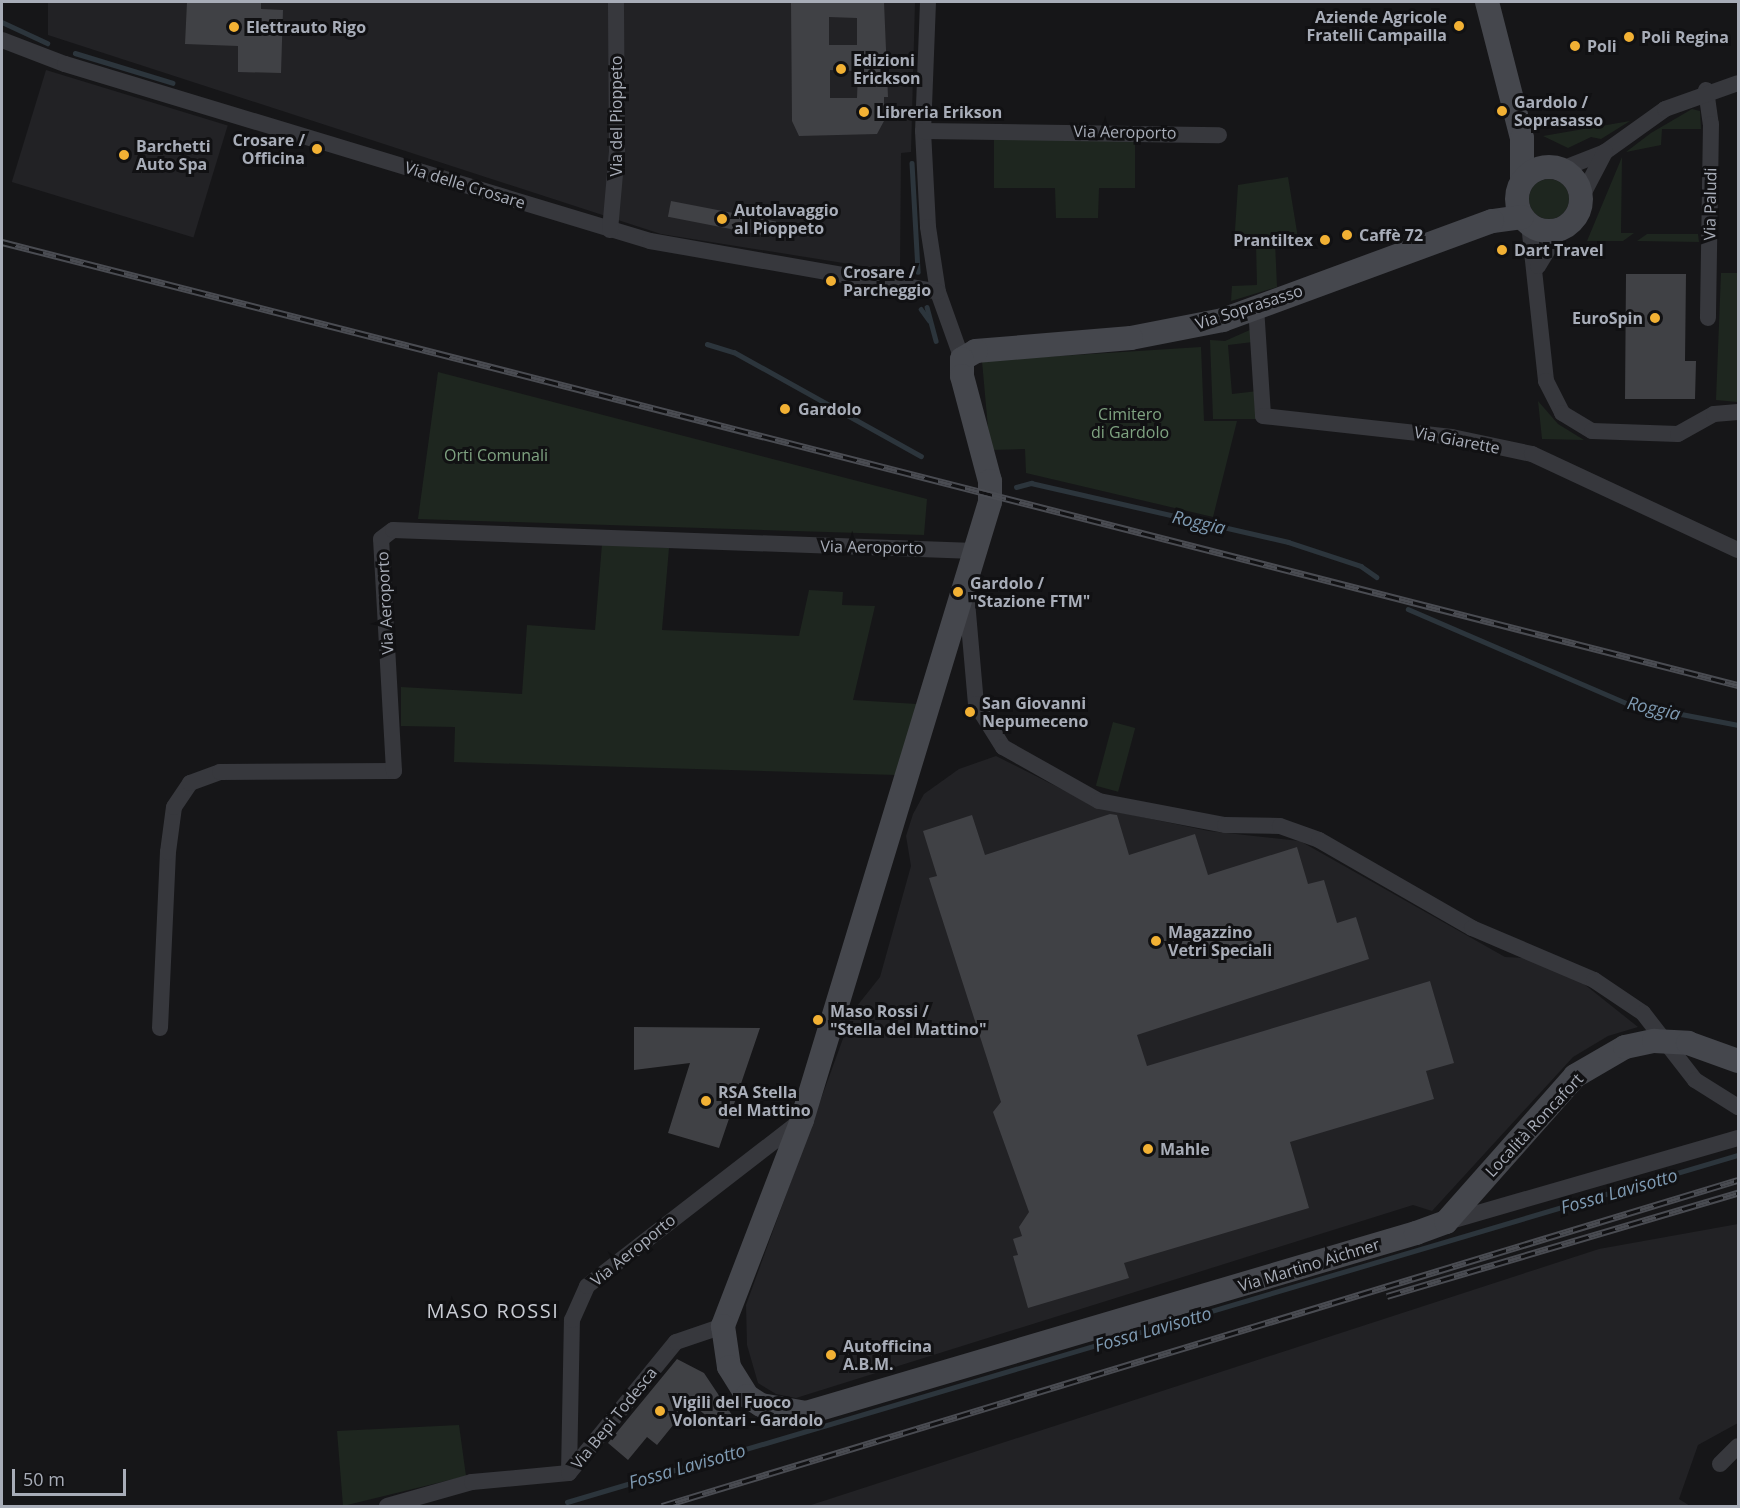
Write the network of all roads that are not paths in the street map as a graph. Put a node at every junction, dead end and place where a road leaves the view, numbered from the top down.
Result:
1 (616, 2) edge
2 (928, 2) edge
3 (1478, 2) edge
4 (1487, 2) edge
5 (2, 40) edge
6 (1738, 82) edge
7 (1706, 90) junction
8 (923, 131) junction
9 (1219, 135) dead end
10 (1522, 138) junction
11 (1605, 152) junction
12 (1553, 167) junction
13 (1582, 196) junction
14 (1523, 205) junction
15 (610, 230) junction
16 (1560, 230) junction
17 (1538, 266) junction
18 (938, 292) junction
19 (1256, 307) junction
20 (1708, 318) dead end
21 (962, 359) junction
22 (1738, 412) edge
23 (1738, 550) edge
24 (975, 551) junction
25 (965, 587) junction
26 (160, 1029) dead end
27 (1738, 1061) edge
28 (1738, 1107) edge
29 (802, 1120) junction
30 (1738, 1138) edge
31 (1446, 1222) junction
32 (723, 1326) junction
33 (1738, 1446) edge
34 (1720, 1464) dead end
35 (569, 1473) junction
36 (387, 1506) edge

1 - 15 street, Via del Pioppeto
2 - 8 street
3 - 4 street
4 - 10 street
5 - 15 street, Via delle Crosare
6 - 7 street
7 - 11 street
7 - 20 street, Via Paludi
8 - 9 street, Via Aeroporto
8 - 18 street
10 - 12 street
10 - 14 street
11 - 12 street
11 - 13 street
12 - 13 street
12 - 14 street, Via Soprasasso
13 - 16 street
14 - 16 street, Via Soprasasso
14 - 17 street
14 - 19 street, Via Soprasasso
15 - 18 street, Via delle Crosare
16 - 17 street
17 - 22 street
18 - 21 street
19 - 21 street, Via Soprasasso
19 - 23 street, Via Giarette
21 - 24 street
24 - 25 street
24 - 26 street, Via Aeroporto
25 - 28 street
25 - 29 street
27 - 31 street, Località Roncafort, bridge
29 - 32 street
29 - 35 street, Via Aeroporto
30 - 31 street, Via Martino Aichner
31 - 32 street, Via Martino Aichner
32 - 35 street, Via Bepi Todesca
33 - 34 street
35 - 36 street, Via Bepi Todesca

